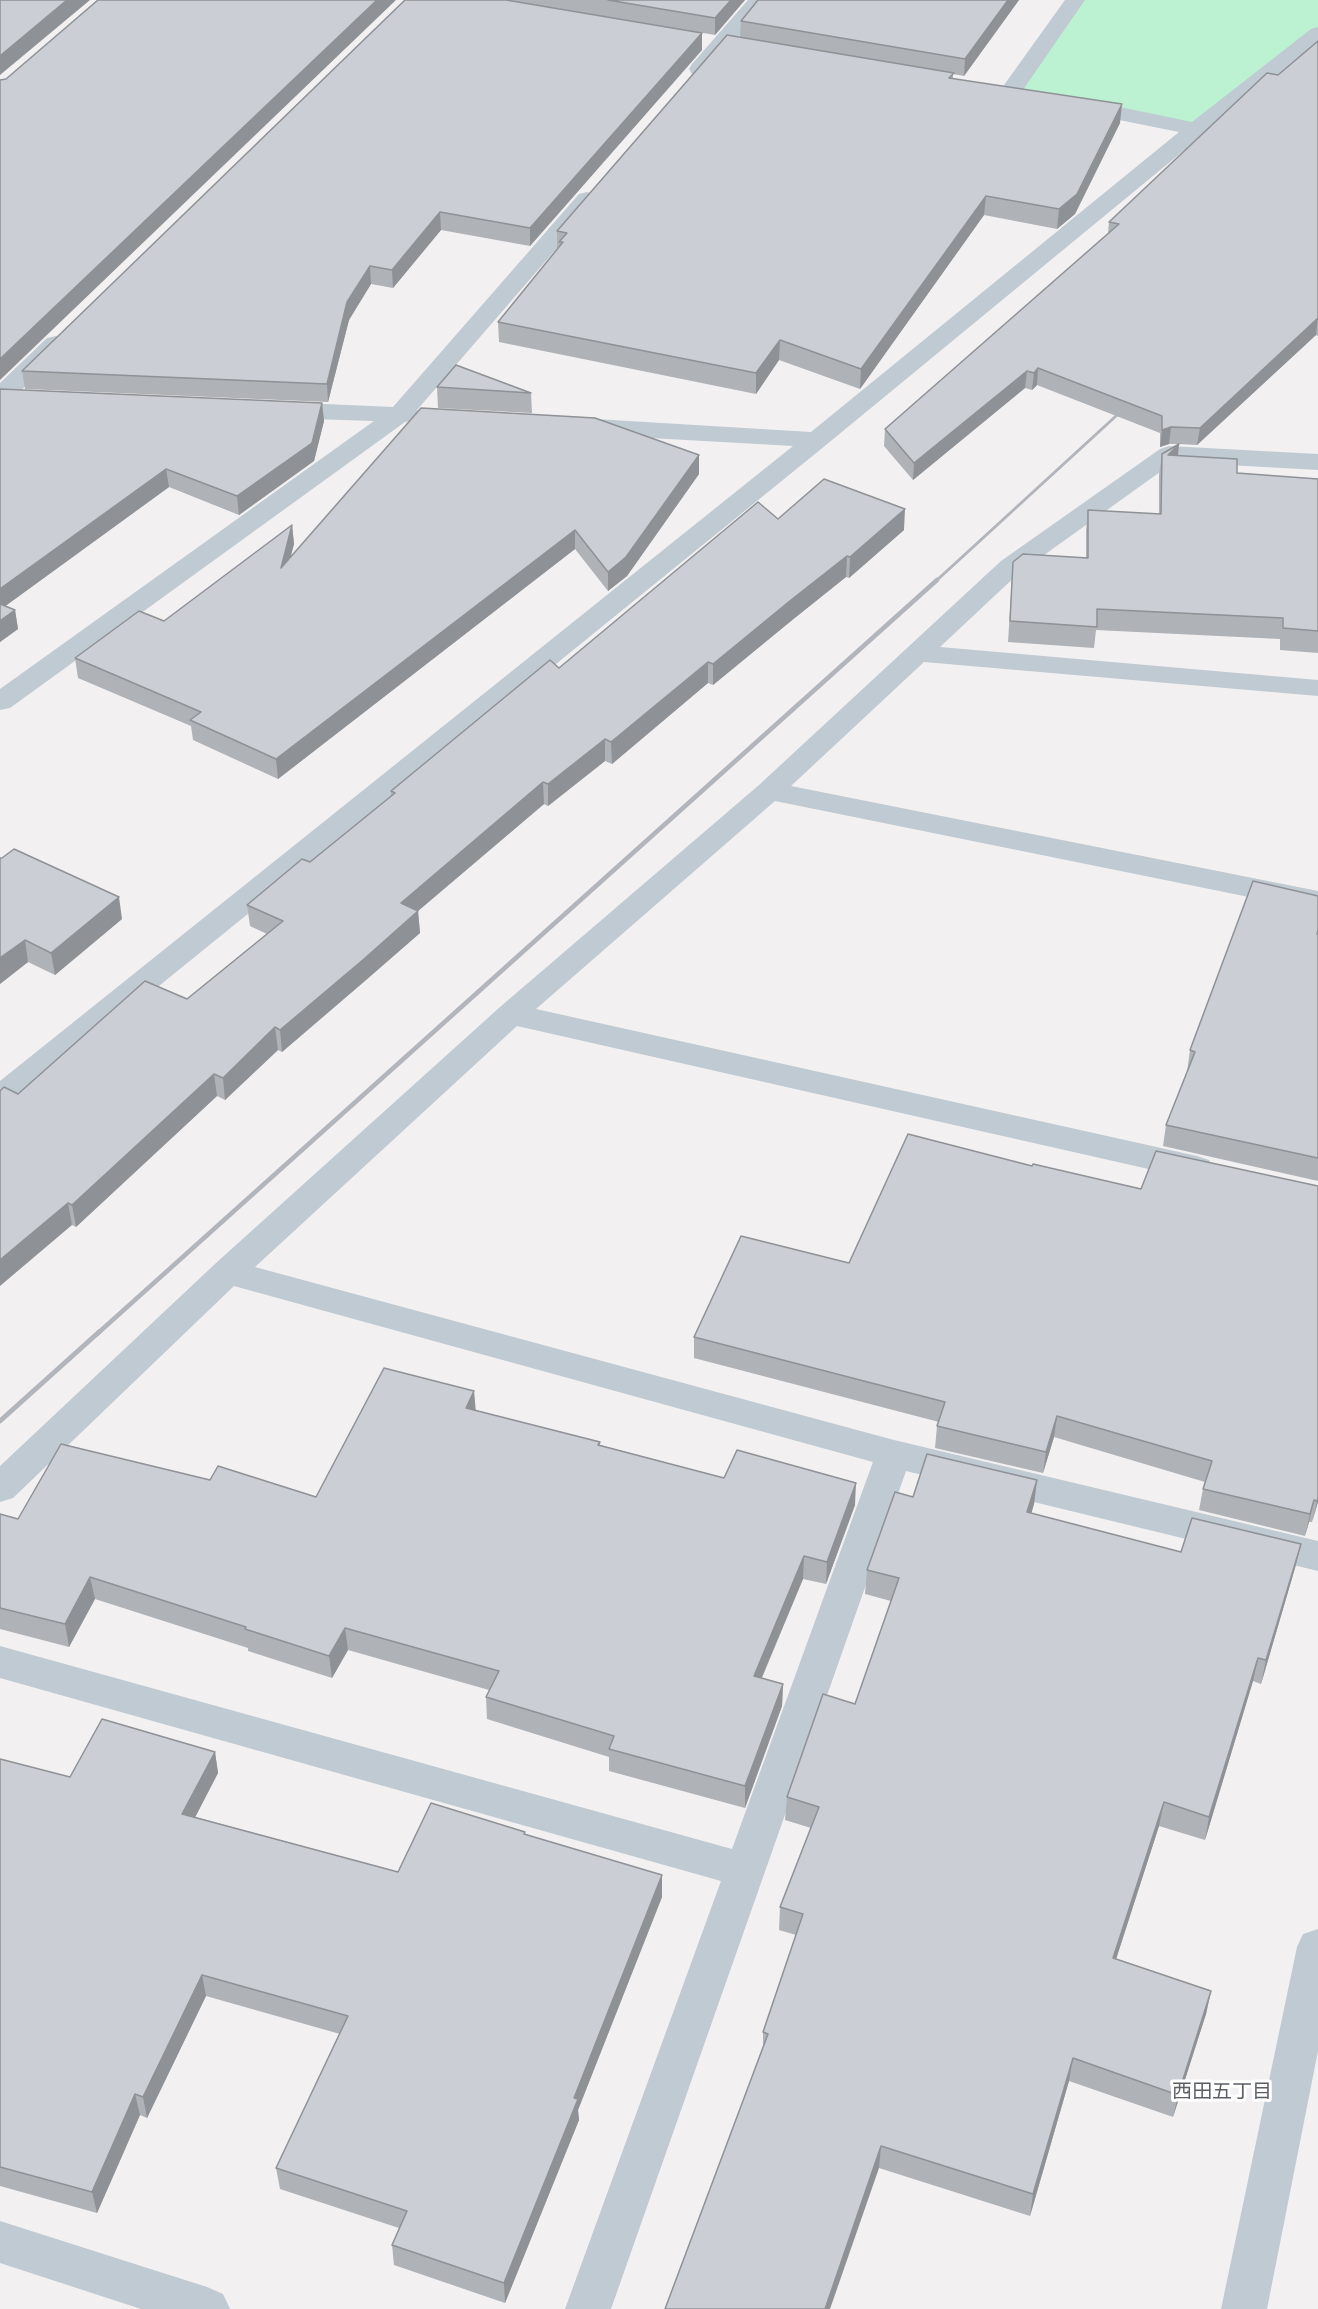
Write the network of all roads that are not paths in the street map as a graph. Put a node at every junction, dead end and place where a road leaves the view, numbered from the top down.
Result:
1 (759, 0) edge
2 (1075, 0) edge
3 (1318, 33) edge
4 (987, 88) edge
5 (682, 90) edge
6 (1010, 92) junction
7 (1033, 97) edge
8 (1056, 101) edge
9 (1196, 129) junction
10 (603, 180) edge
11 (69, 331) edge
12 (0, 398) edge
13 (35, 400) edge
14 (258, 409) edge
15 (399, 415) junction
16 (435, 417) edge
17 (554, 424) edge
18 (817, 440) junction
19 (1318, 462) edge
20 (917, 653) junction
21 (1318, 688) edge
22 (0, 702) edge
23 (769, 791) junction
24 (1318, 901) edge
25 (511, 1014) junction
26 (7, 1083) edge
27 (1224, 1174) edge
28 (228, 1272) junction
29 (894, 1454) junction
30 (0, 1488) edge
31 (1318, 1556) edge
32 (0, 1662) edge
33 (744, 1870) junction
34 (1318, 1947) edge
35 (0, 2242) edge
36 (207, 2309) edge
37 (588, 2309) edge
38 (1244, 2309) edge

1 - 5 street
2 - 6 street
3 - 9 street
4 - 6 street
6 - 7 street
8 - 9 street
9 - 18 street
10 - 15 street
11 - 12 street
12 - 13 street
14 - 15 street
15 - 16 street
15 - 22 street
17 - 18 street
18 - 26 street
19 - 20 street
20 - 21 street
20 - 23 street
23 - 24 street
23 - 25 street
25 - 27 street
25 - 28 street
28 - 29 street
28 - 30 street
29 - 31 street
29 - 33 street
32 - 33 street
33 - 37 street
34 - 38 street
35 - 36 street

